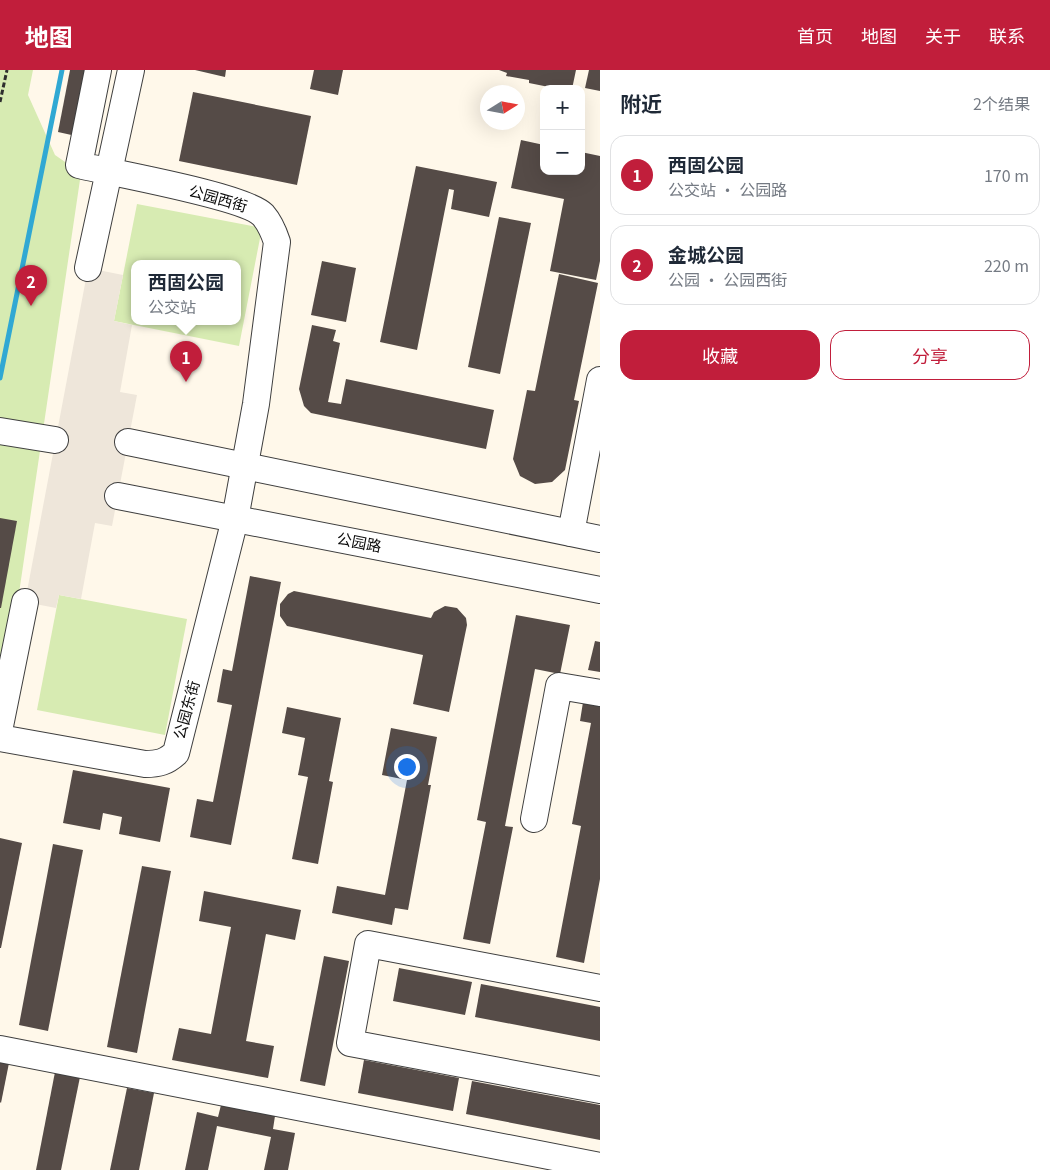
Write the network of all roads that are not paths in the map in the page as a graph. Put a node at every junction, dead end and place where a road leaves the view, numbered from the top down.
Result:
1 (98, 70) edge
2 (131, 70) edge
3 (110, 173) junction
4 (88, 268) dead end
5 (600, 380) edge
6 (0, 431) edge
7 (55, 440) dead end
8 (128, 442) dead end
9 (245, 466) junction
10 (118, 496) dead end
11 (235, 520) junction
12 (571, 534) junction
13 (600, 539) edge
14 (600, 590) edge
15 (25, 602) dead end
16 (600, 694) edge
17 (0, 726) edge
18 (0, 738) edge
19 (534, 819) dead end
20 (600, 988) edge
21 (0, 1049) edge
22 (600, 1090) edge
23 (600, 1166) edge

1 - 3 street, 公园西街
2 - 3 street
3 - 4 street
3 - 9 street, 公园西街
5 - 12 street
6 - 7 street
8 - 9 street
9 - 11 street, 公园西街
9 - 12 street
10 - 11 street, 公园路
11 - 14 street, 公园路
11 - 18 street, 公园东街
12 - 13 street
15 - 17 street
16 - 19 street
20 - 22 street
21 - 23 street

